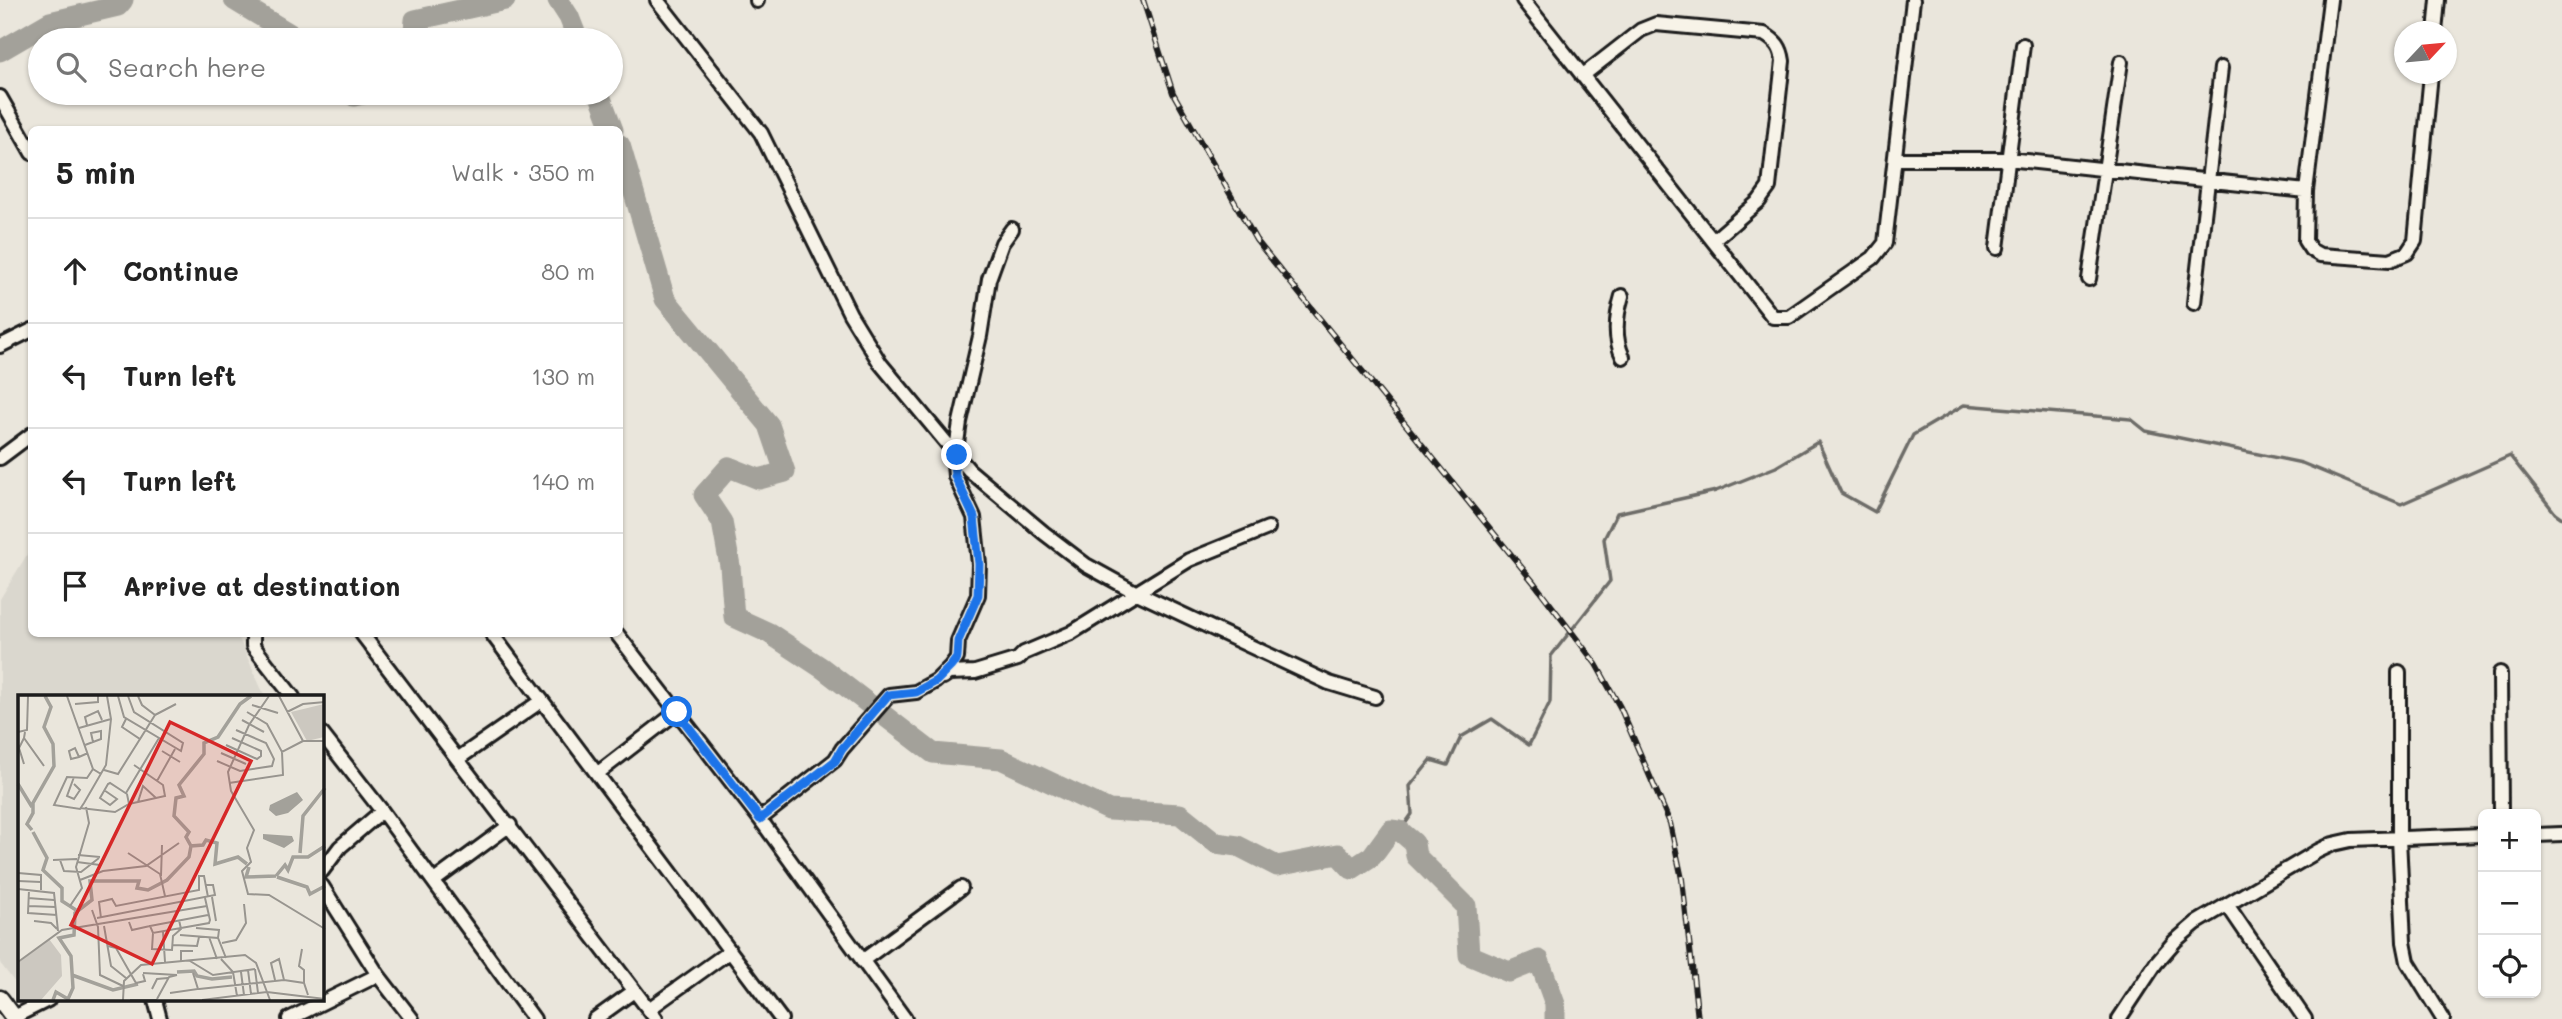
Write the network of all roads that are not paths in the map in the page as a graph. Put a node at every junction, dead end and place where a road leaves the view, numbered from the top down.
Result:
1 (657, 0) edge
2 (1523, 0) edge
3 (1913, 0) edge
4 (2330, 0) edge
5 (2438, 0) edge
6 (2436, 21) edge
7 (2023, 45) dead end
8 (2121, 62) dead end
9 (2221, 68) dead end
10 (1582, 76) junction
11 (2430, 84) edge
12 (0, 97) edge
13 (28, 146) edge
14 (1895, 159) junction
15 (2008, 159) junction
16 (2104, 168) junction
17 (2207, 181) junction
18 (2306, 191) junction
19 (1012, 229) dead end
20 (1713, 240) junction
21 (1997, 248) dead end
22 (2090, 279) dead end
23 (1622, 296) dead end
24 (2194, 303) dead end
25 (28, 332) edge
26 (0, 346) edge
27 (1623, 357) dead end
28 (28, 437) edge
29 (957, 455) junction
30 (0, 458) edge
31 (1268, 528) dead end
32 (1135, 592) junction
33 (253, 637) edge
34 (364, 637) edge
35 (494, 637) edge
36 (619, 637) edge
37 (2399, 672) dead end
38 (2500, 673) dead end
39 (936, 681) junction
40 (291, 695) edge
41 (1375, 697) dead end
42 (541, 701) junction
43 (677, 712) junction
44 (324, 737) edge
45 (459, 758) junction
46 (598, 773) junction
47 (2501, 809) edge
48 (382, 811) junction
49 (760, 819) junction
50 (510, 825) junction
51 (2562, 834) edge
52 (2478, 835) edge
53 (2541, 835) edge
54 (2399, 838) junction
55 (324, 868) edge
56 (434, 881) junction
57 (961, 888) dead end
58 (324, 889) edge
59 (2228, 906) junction
60 (730, 951) junction
61 (862, 961) junction
62 (378, 975) junction
63 (634, 991) junction
64 (0, 999) edge
65 (44, 1002) edge
66 (156, 1002) edge
67 (323, 1002) edge
68 (324, 1002) edge
69 (652, 1014) edge
70 (15, 1018) edge
71 (160, 1019) edge
72 (289, 1019) edge
73 (412, 1019) edge
74 (534, 1019) edge
75 (595, 1019) edge
76 (781, 1019) edge
77 (905, 1019) edge
78 (2119, 1019) edge
79 (2305, 1019) edge
80 (2443, 1019) edge

1 - 29 street
2 - 10 street
3 - 14 street
4 - 18 street
5 - 6 street
7 - 15 street
8 - 16 street
9 - 17 street
10 - 20 street
10 - 20 street
11 - 18 street
12 - 13 street
14 - 15 street
14 - 20 street
15 - 16 street
15 - 21 street
16 - 17 street
16 - 22 street
17 - 18 street
17 - 24 street
19 - 29 street
23 - 27 street
25 - 26 street
28 - 30 street
29 - 32 street
29 - 39 street
31 - 32 street
32 - 39 street
32 - 41 street
33 - 40 street
34 - 45 street
35 - 42 street
36 - 43 street
37 - 54 street
38 - 47 street
39 - 49 street
42 - 45 street
42 - 46 street
43 - 46 street
43 - 49 street
44 - 48 street
45 - 50 street
46 - 60 street
48 - 55 street
48 - 56 street
49 - 61 street
50 - 56 street
50 - 63 street
51 - 53 street
52 - 54 street
54 - 59 street
54 - 80 street
56 - 74 street
57 - 61 street
58 - 62 street
59 - 78 street
59 - 79 street
60 - 69 street
60 - 76 street
61 - 77 street
62 - 68 street
62 - 73 street
63 - 69 street
63 - 75 street
64 - 70 street
65 - 70 street
66 - 71 street
67 - 72 street

